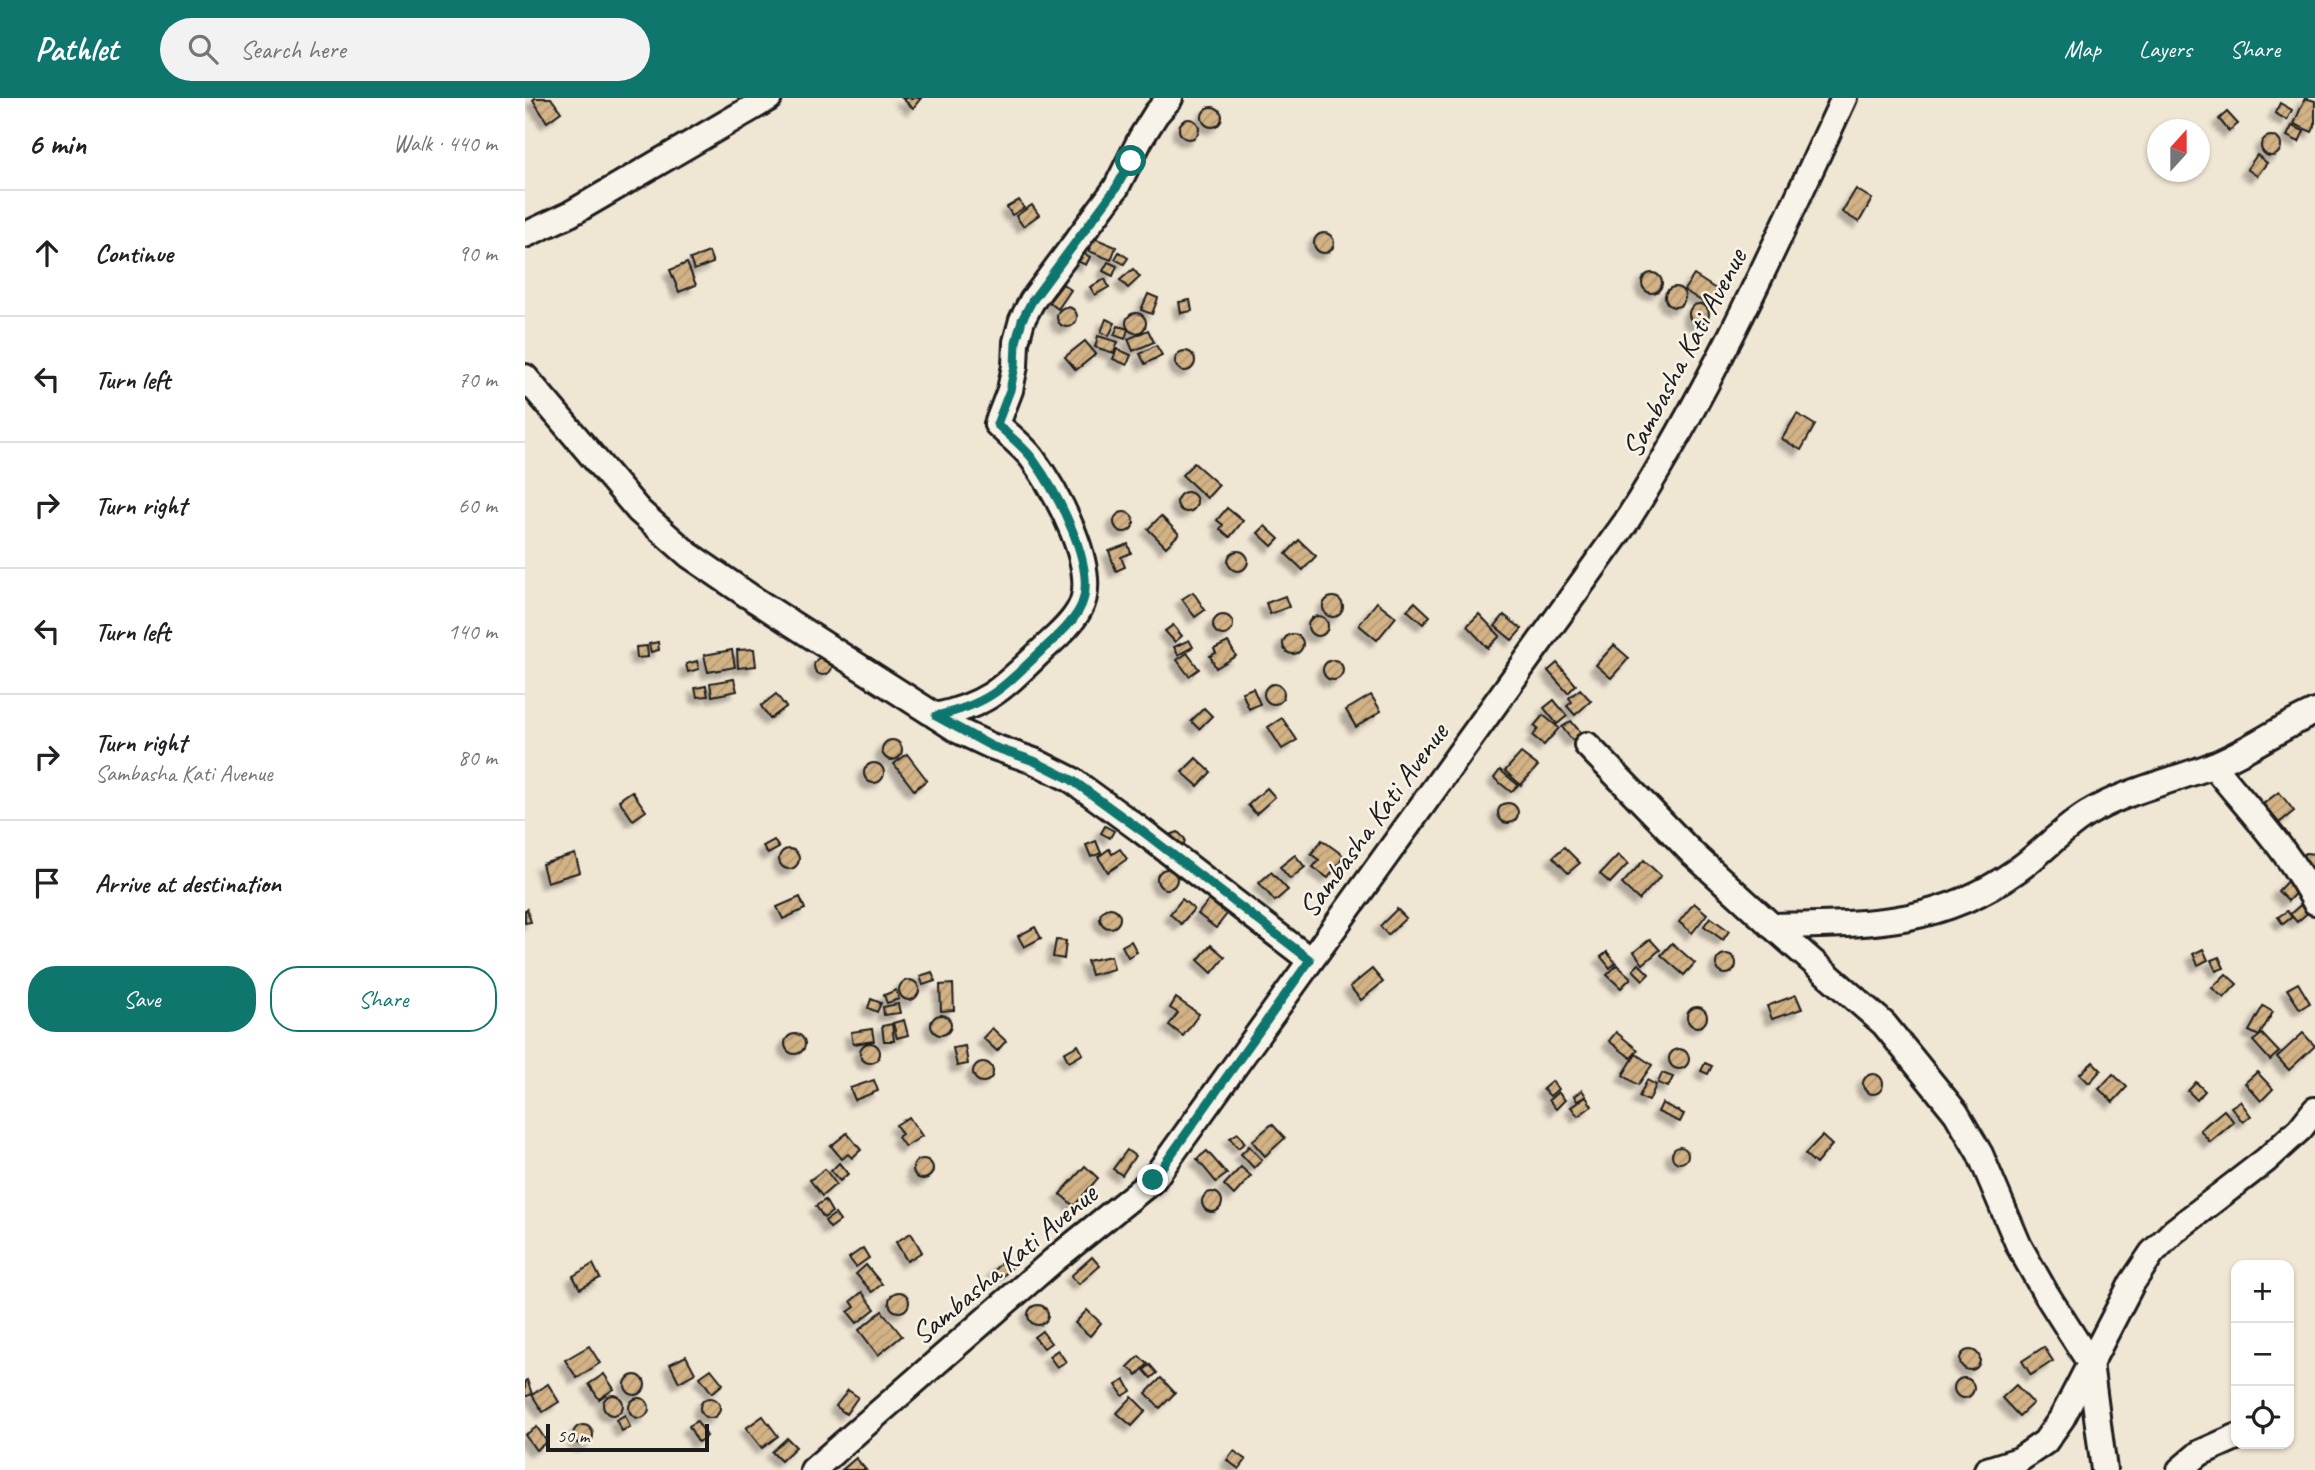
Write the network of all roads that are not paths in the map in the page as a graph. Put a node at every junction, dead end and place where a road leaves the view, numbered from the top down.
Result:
1 (769, 98) edge
2 (1170, 98) edge
3 (1844, 98) edge
4 (525, 236) edge
5 (525, 377) edge
6 (2315, 712) edge
7 (936, 716) junction
8 (1587, 745) dead end
9 (2213, 765) junction
10 (2315, 902) edge
11 (1772, 926) junction
12 (1310, 960) junction
13 (2315, 1110) edge
14 (2090, 1363) junction
15 (2231, 1439) edge
16 (813, 1470) edge
17 (1987, 1470) edge
18 (2104, 1470) edge
19 (2180, 1470) edge

1 - 4 street
2 - 7 street
3 - 12 street, Sambasha Kati Avenue
5 - 7 street
6 - 9 street
7 - 12 street
8 - 11 street
9 - 10 street
9 - 11 street
11 - 14 street
12 - 16 street, Sambasha Kati Avenue
13 - 14 street
14 - 17 street
14 - 18 street
15 - 19 street

